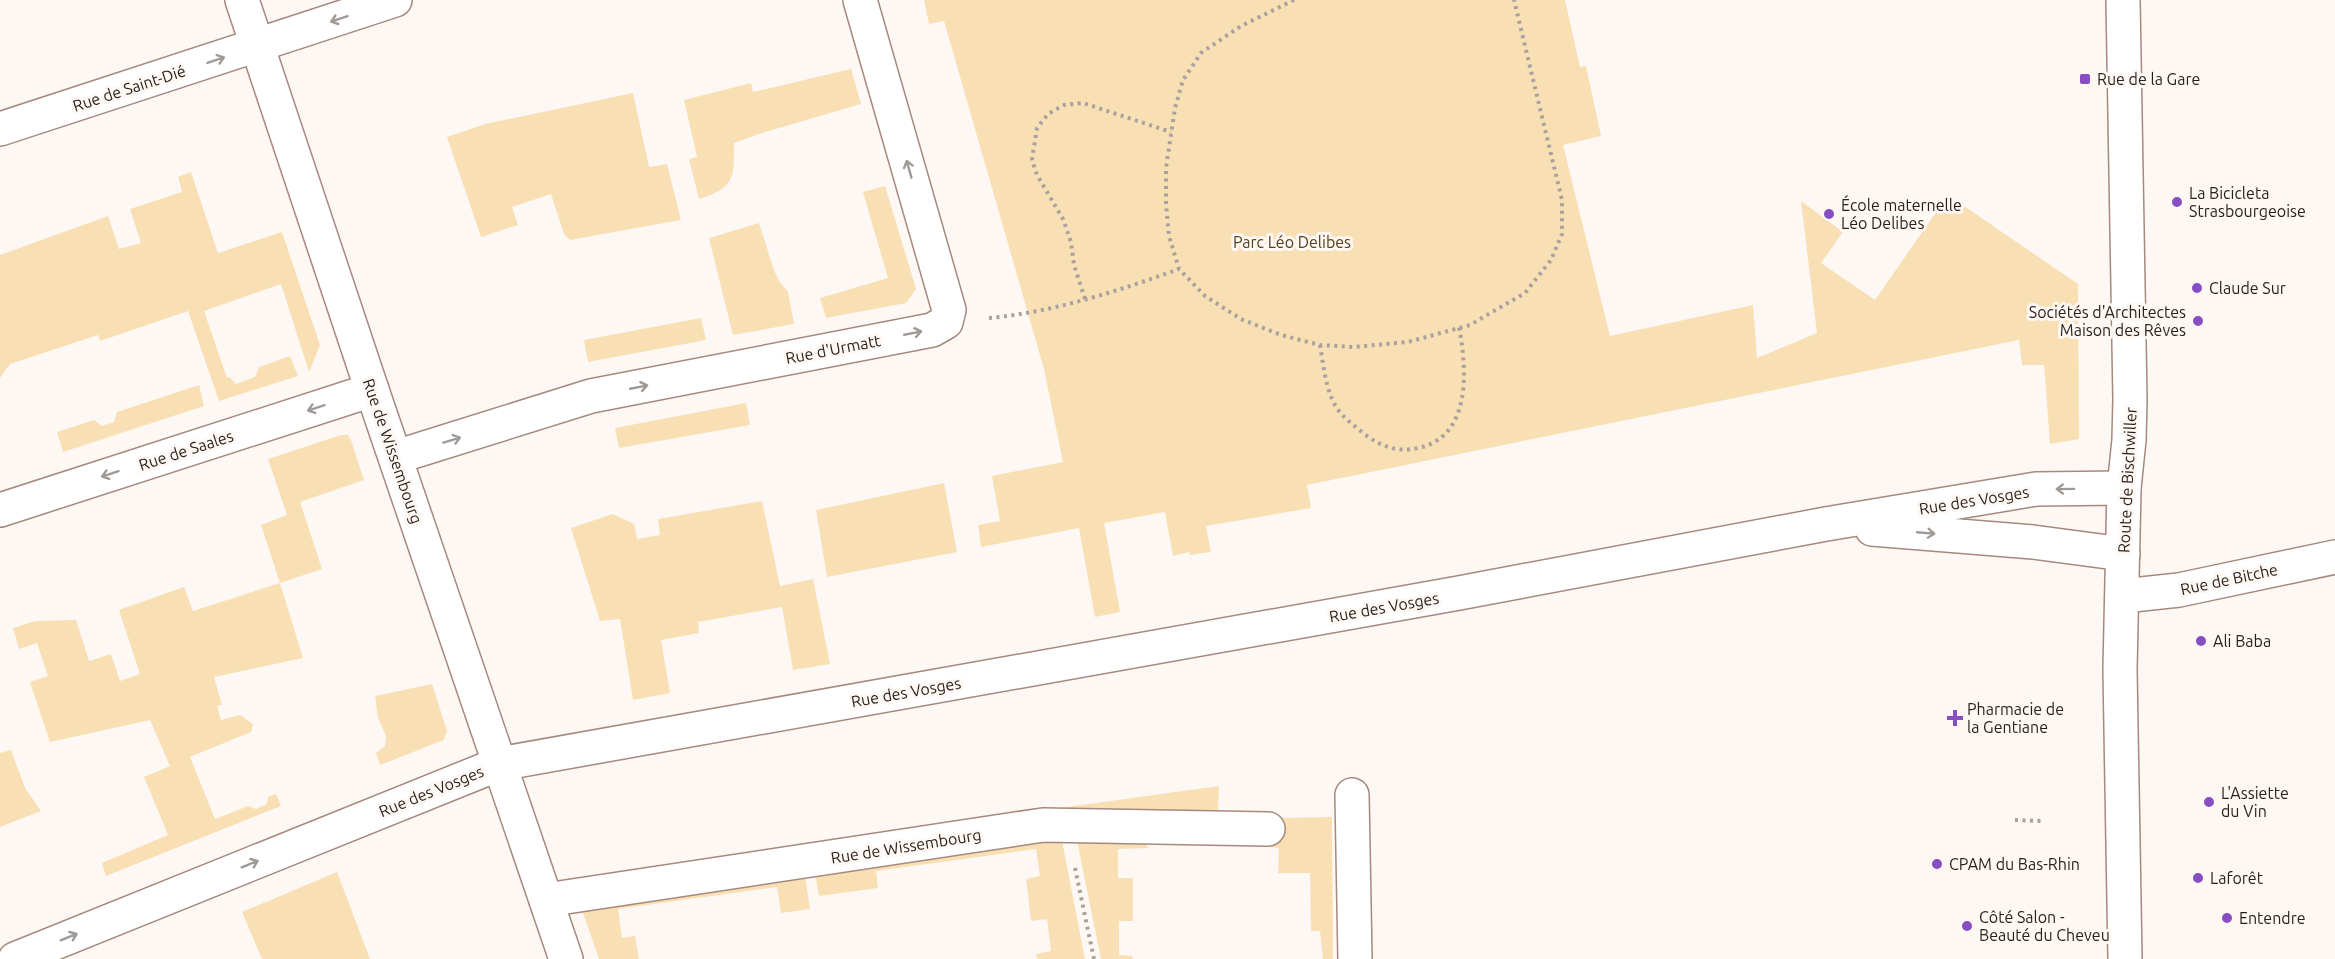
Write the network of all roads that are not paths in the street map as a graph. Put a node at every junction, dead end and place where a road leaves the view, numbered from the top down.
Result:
1 (242, 0) edge
2 (395, 0) edge
3 (860, 0) edge
4 (2123, 0) edge
5 (258, 46) junction
6 (0, 129) edge
7 (372, 390) junction
8 (396, 457) junction
9 (2124, 488) junction
10 (0, 510) edge
11 (1826, 524) junction
12 (2123, 554) junction
13 (2335, 557) edge
14 (2123, 596) junction
15 (500, 764) junction
16 (1352, 795) dead end
17 (1268, 829) dead end
18 (546, 900) junction
19 (15, 959) edge
20 (566, 959) edge
21 (1355, 959) edge
22 (2125, 959) edge

1 - 5 street, Rue de Wissembourg
2 -> 5 street, Rue de Saint-Dié
8 -> 3 street, Rue d'Urmatt
4 - 9 street, Route de Bischwiller
6 -> 5 street, Rue de Saint-Dié
5 - 7 street, Rue de Wissembourg
7 - 8 street, Rue de Wissembourg
7 -> 10 street, Rue de Saales
8 - 15 street, Rue de Wissembourg
9 -> 11 street, Rue des Vosges
9 - 12 street, Route de Bischwiller
11 -> 12 street, Rue des Vosges
11 - 15 street, Rue des Vosges
12 - 14 street, Route de Bischwiller
13 - 14 street, Rue de Bitche
14 - 22 street, Route de Bischwiller
15 - 18 street, Rue de Wissembourg
19 -> 15 street, Rue des Vosges
16 - 21 street
17 - 18 street, Rue de Wissembourg
18 - 20 street, Rue de Wissembourg

